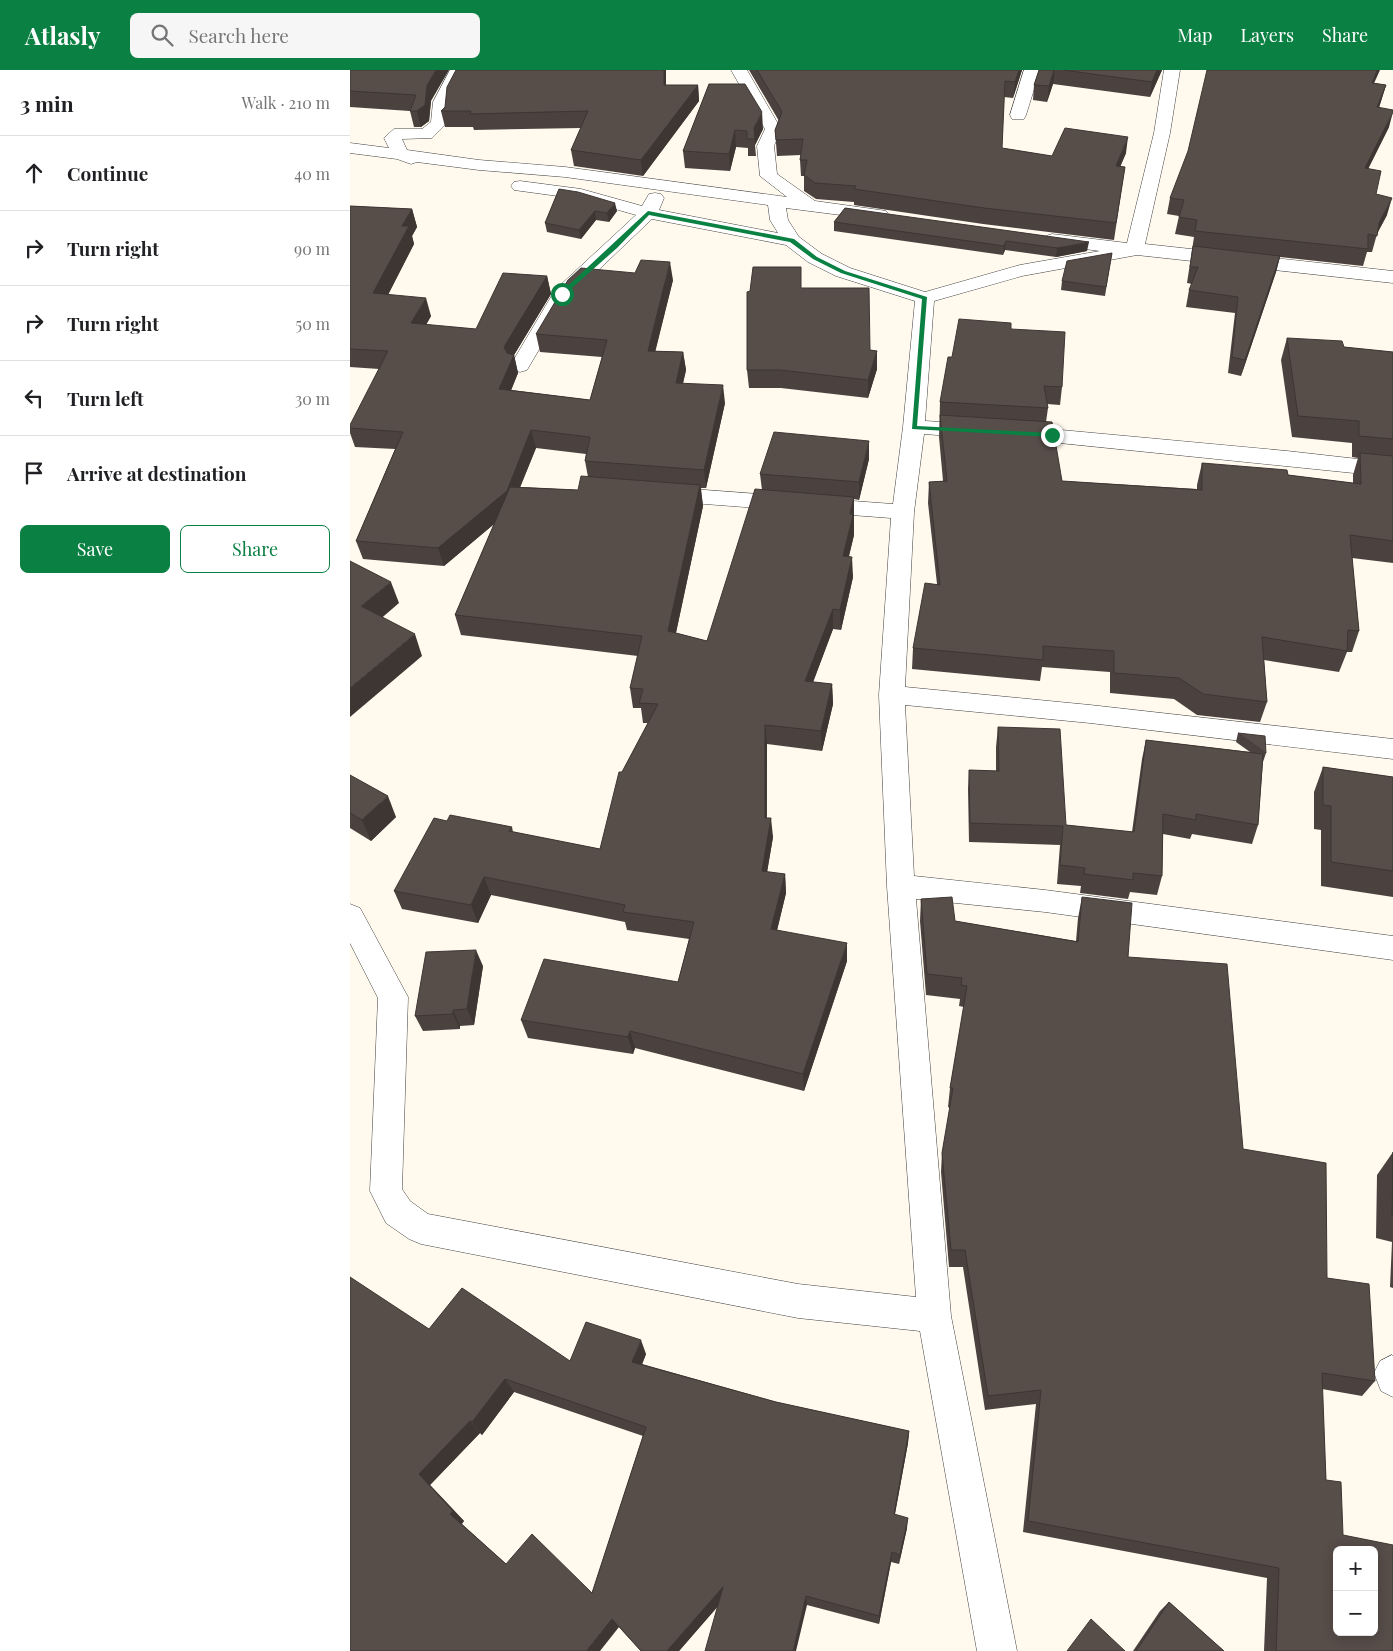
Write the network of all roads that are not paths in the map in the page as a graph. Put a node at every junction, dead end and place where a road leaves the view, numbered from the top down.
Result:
1 (458, 70) edge
2 (739, 70) edge
3 (1032, 70) edge
4 (1172, 70) edge
5 (1018, 115) dead end
6 (350, 148) edge
7 (399, 154) junction
8 (769, 176) junction
9 (660, 185) junction
10 (745, 197) junction
11 (777, 203) junction
12 (808, 204) junction
13 (648, 213) junction
14 (901, 219) edge
15 (1035, 238) edge
16 (792, 241) junction
17 (1134, 250) junction
18 (1393, 278) edge
19 (925, 298) junction
20 (520, 366) dead end
21 (914, 427) junction
22 (1393, 470) edge
23 (646, 492) edge
24 (903, 512) junction
25 (892, 695) junction
26 (1393, 749) edge
27 (901, 886) junction
28 (350, 916) edge
29 (1393, 948) edge
30 (934, 1316) junction
31 (997, 1651) edge

1 - 7 street
2 - 8 street
3 - 5 street
4 - 17 street
6 - 7 street
7 - 9 street
7 - 13 street
8 - 10 street
8 - 12 street
9 - 10 street
9 - 13 street
10 - 11 street
11 - 12 street
11 - 16 street
12 - 14 street
13 - 16 street
13 - 20 street
15 - 17 street
16 - 19 street
17 - 18 street
17 - 19 street
19 - 21 street
21 - 22 street
21 - 24 street
23 - 24 street
24 - 25 street
25 - 26 street
25 - 27 street
27 - 29 street
27 - 30 street
28 - 30 street
30 - 31 street

